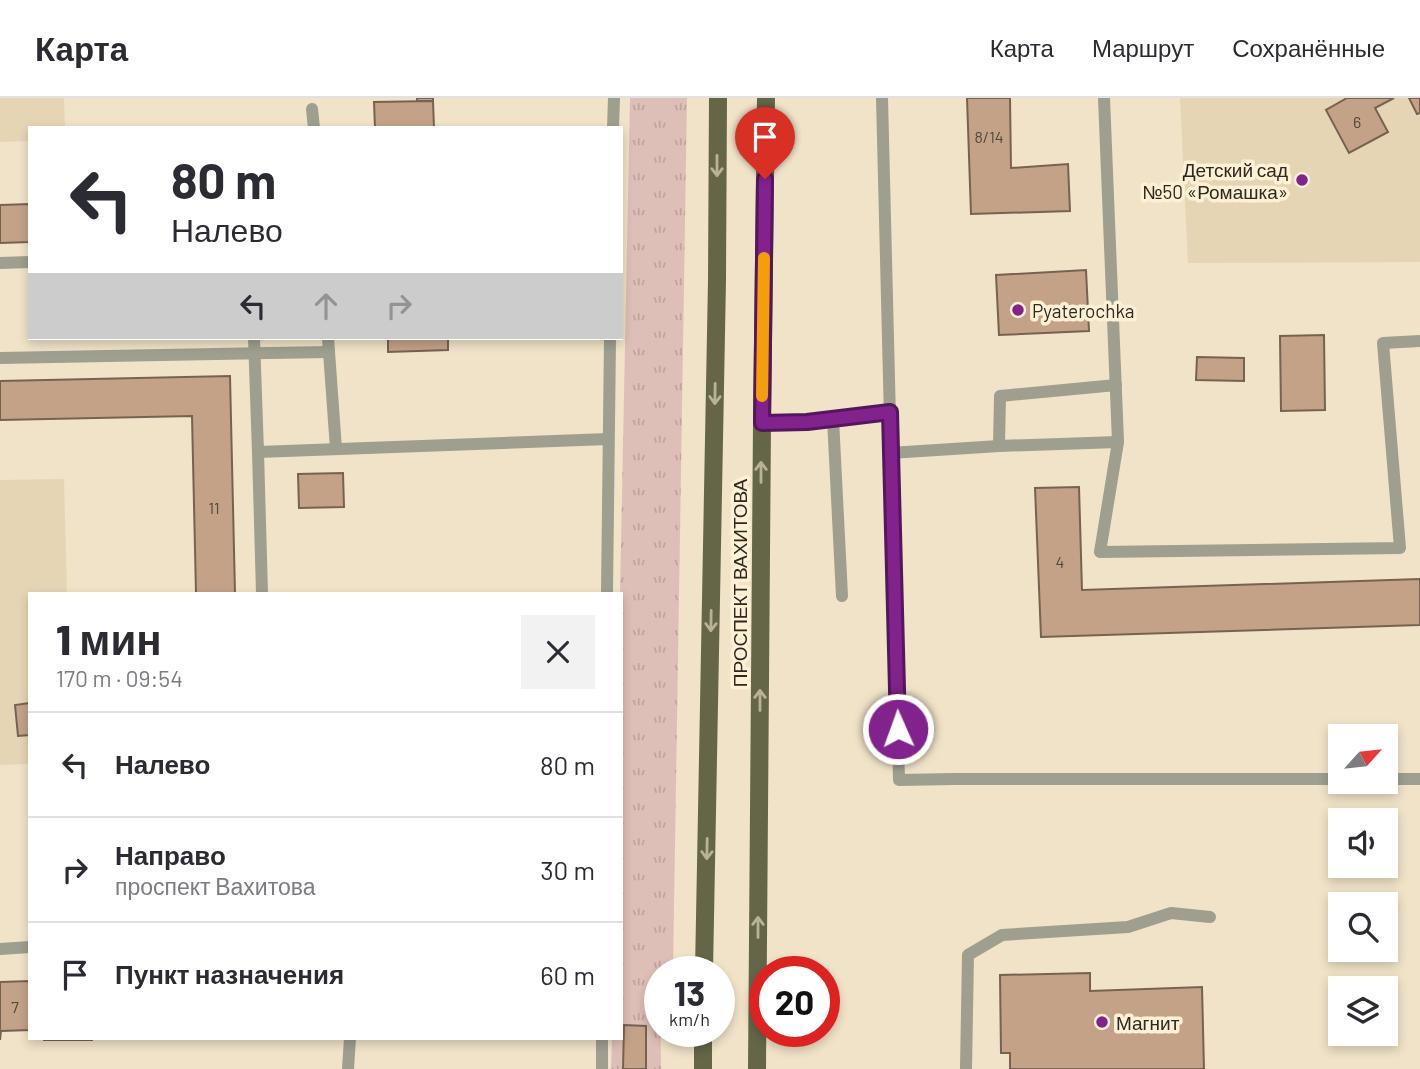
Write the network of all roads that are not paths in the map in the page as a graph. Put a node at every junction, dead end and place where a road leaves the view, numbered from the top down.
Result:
1 (614, 98) edge
2 (718, 98) edge
3 (766, 98) edge
4 (882, 98) edge
5 (1104, 98) edge
6 (312, 109) dead end
7 (314, 126) edge
8 (613, 126) edge
9 (28, 262) edge
10 (0, 263) edge
11 (254, 340) edge
12 (328, 340) edge
13 (610, 340) edge
14 (1420, 341) edge
15 (329, 352) junction
16 (254, 354) junction
17 (0, 358) edge
18 (1116, 385) junction
19 (890, 412) junction
20 (834, 419) junction
21 (762, 423) junction
22 (608, 439) junction
23 (1118, 442) junction
24 (999, 446) junction
25 (336, 449) junction
26 (258, 452) junction
27 (890, 453) junction
28 (262, 592) edge
29 (607, 592) edge
30 (842, 596) dead end
31 (1328, 779) edge
32 (1398, 779) edge
33 (1420, 779) edge
34 (1210, 918) dead end
35 (28, 947) edge
36 (0, 949) edge
37 (704, 956) edge
38 (350, 1040) edge
39 (602, 1040) edge
40 (703, 1047) edge
41 (348, 1069) edge
42 (602, 1069) edge
43 (703, 1069) edge
44 (757, 1069) edge
45 (966, 1069) edge

1 - 8 lane
2 -> 37 main road, ПРОСПЕКТ ВАХИТОВА
3 - 21 main road, ПРОСПЕКТ ВАХИТОВА
4 - 19 lane
5 - 18 lane
6 - 7 lane
9 - 10 lane
11 - 16 lane
12 - 15 lane
13 - 22 lane
14 - 23 lane
15 - 16 lane
15 - 25 lane
16 - 17 lane
16 - 26 lane
18 - 23 lane
18 - 24 lane
19 - 20 lane
19 - 27 lane
20 - 21 lane
20 - 30 lane
44 -> 21 main road, ПРОСПЕКТ ВАХИТОВА
22 - 25 lane
22 - 29 lane
23 - 24 lane
24 - 27 lane
25 - 26 lane
26 - 28 lane
27 - 31 lane
32 - 33 lane
34 - 45 lane
35 - 36 lane
38 - 41 lane
39 - 42 lane
40 - 43 main road

